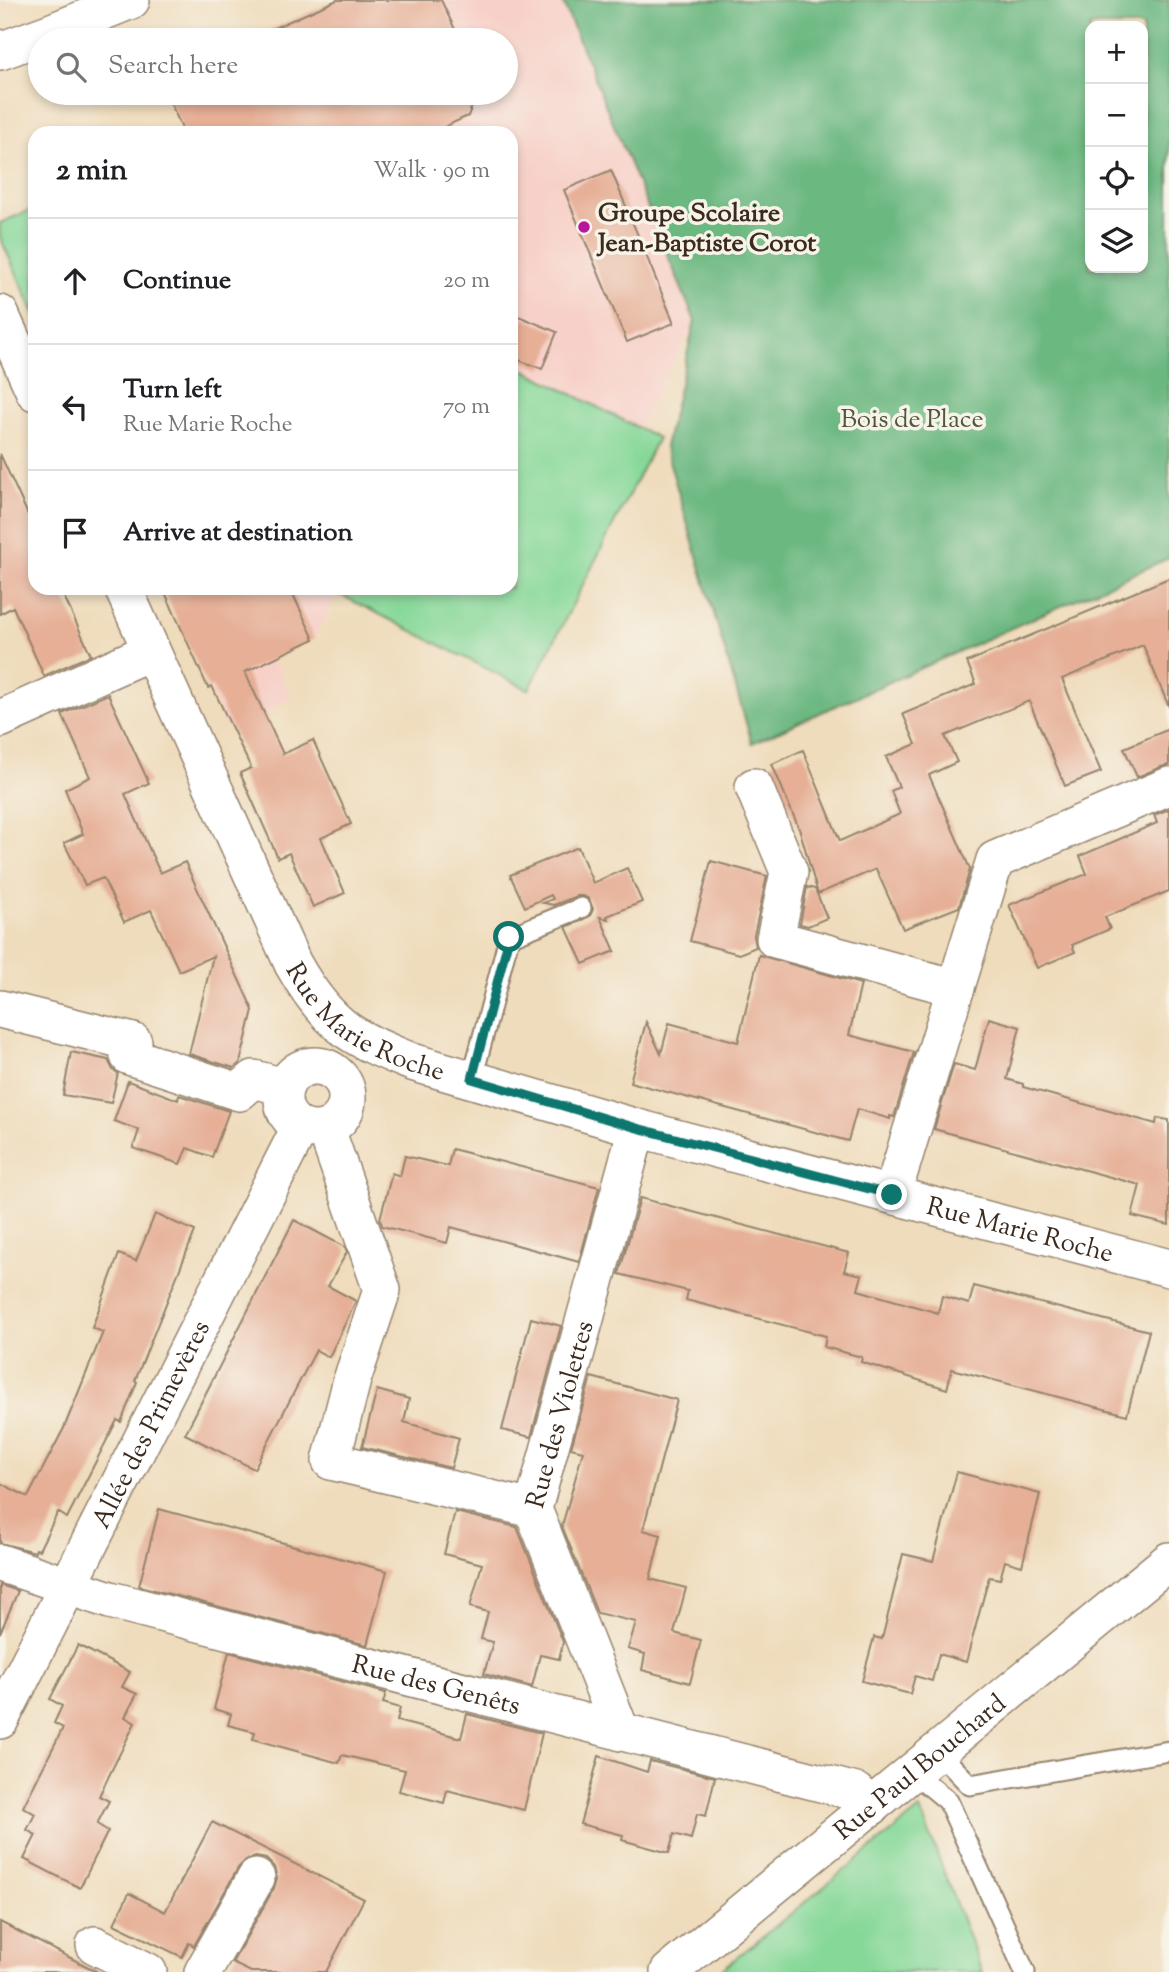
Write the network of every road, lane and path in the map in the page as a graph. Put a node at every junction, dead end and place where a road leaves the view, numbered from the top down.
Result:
1 (131, 0) edge
2 (64, 28) edge
3 (28, 41) edge
4 (0, 51) edge
5 (0, 314) edge
6 (28, 377) edge
7 (126, 595) edge
8 (151, 651) junction
9 (0, 719) edge
10 (1169, 786) edge
11 (754, 787) dead end
12 (581, 908) dead end
13 (956, 988) junction
14 (0, 1009) edge
15 (348, 1030) junction
16 (330, 1069) junction
17 (472, 1079) junction
18 (284, 1087) junction
19 (313, 1128) junction
20 (637, 1128) junction
21 (892, 1195) junction
22 (1169, 1268) edge
23 (533, 1509) junction
24 (1169, 1561) edge
25 (0, 1563) edge
26 (67, 1586) junction
27 (0, 1720) edge
28 (621, 1732) junction
29 (1169, 1751) edge
30 (925, 1761) junction
31 (871, 1807) junction
32 (257, 1878) dead end
33 (95, 1945) dead end
34 (148, 1972) edge
35 (203, 1972) edge
36 (668, 1972) edge
37 (1025, 1972) edge

1 - 2 street
3 - 4 street
5 - 6 street
7 - 8 street, Rue Marie Roche
8 - 9 street
8 - 15 street, Rue Marie Roche
10 - 13 street
11 - 13 street
12 - 17 lane
13 - 21 street
14 - 18 street
15 - 16 street
15 - 17 street, Rue Marie Roche
16 - 18 street
16 - 19 street
17 - 20 street, Rue Marie Roche
18 - 19 street
19 - 23 street
19 - 26 street, Allée des Primevères
20 - 21 street, Rue Marie Roche
20 - 23 street, Rue des Violettes
21 - 22 street, Rue Marie Roche
23 - 28 street, Rue des Violettes
24 - 30 street, Rue Paul Bouchard
25 - 26 street, Rue des Genêts
26 - 27 street, Allée des Primevères
26 - 28 street, Rue des Genêts
28 - 31 street, Rue des Genêts
29 - 30 lane
30 - 31 street, Rue Paul Bouchard
30 - 37 lane
31 - 36 street, Rue Paul Bouchard
32 - 35 street
33 - 34 street

